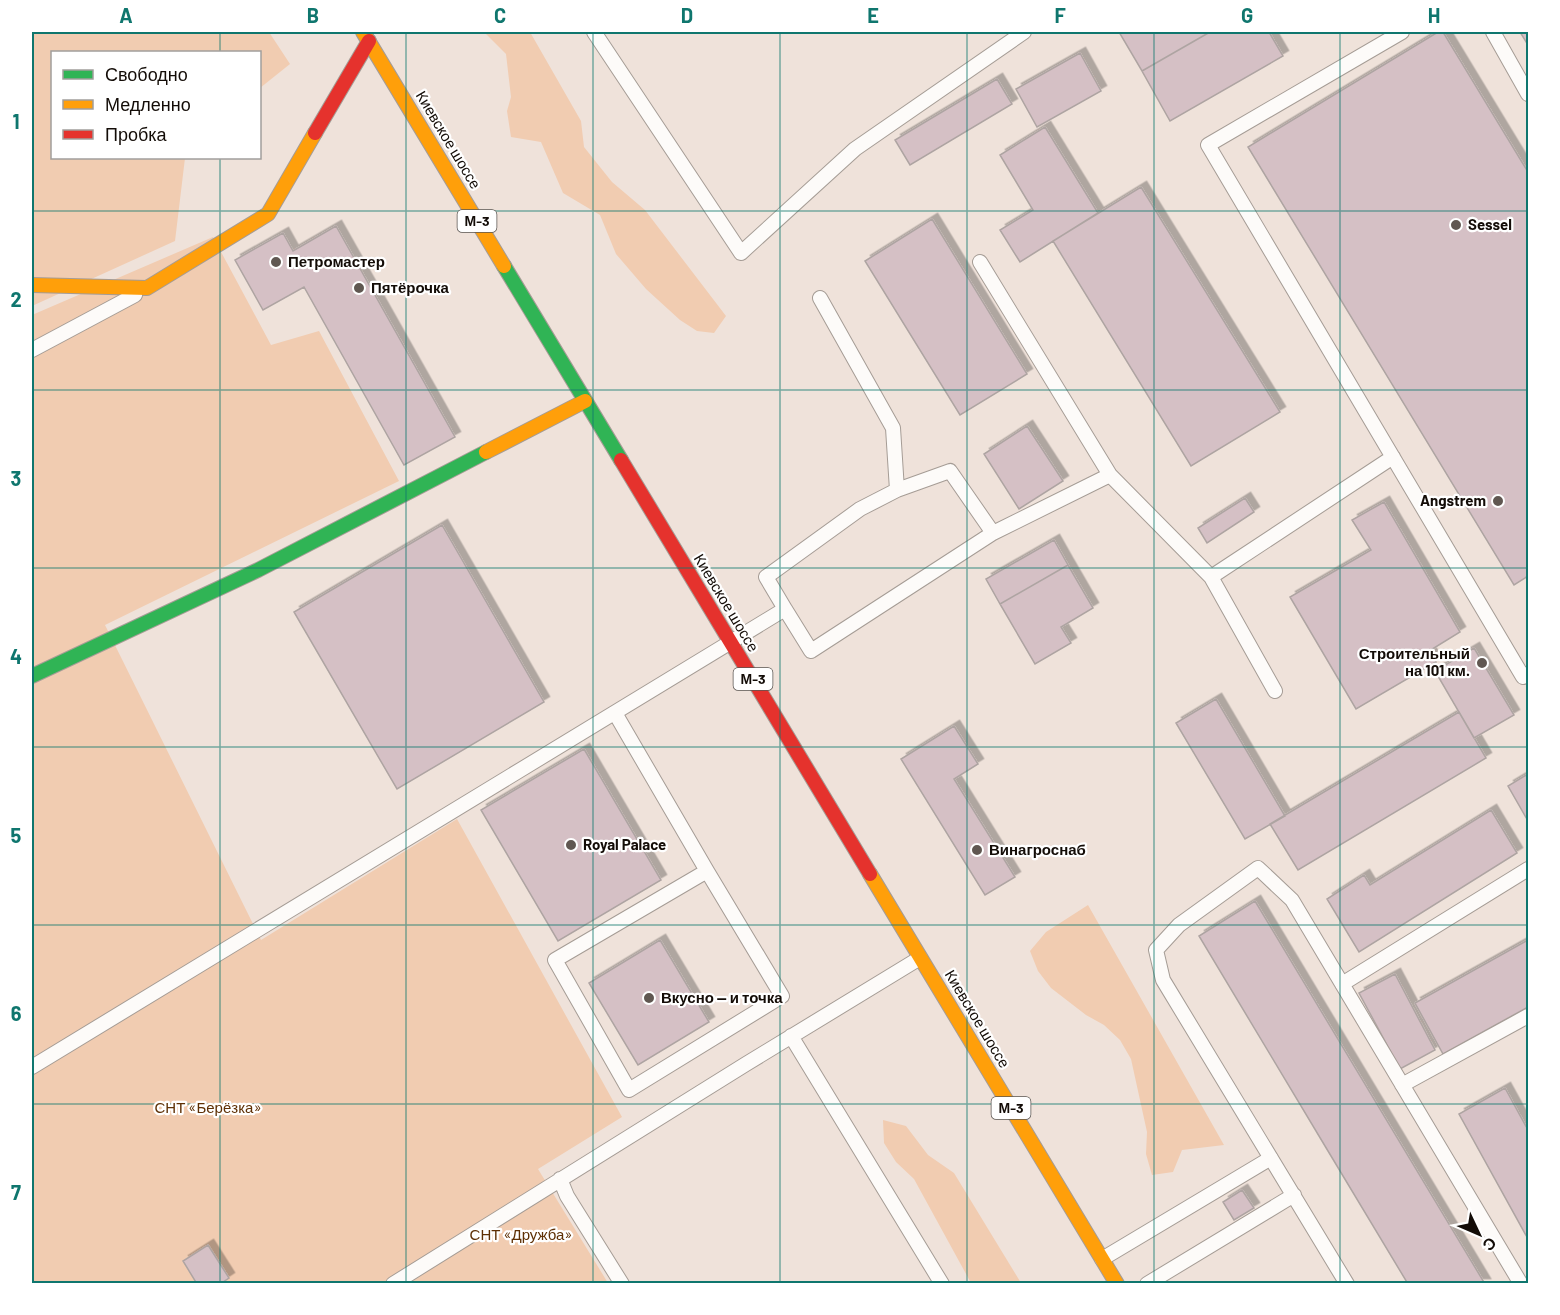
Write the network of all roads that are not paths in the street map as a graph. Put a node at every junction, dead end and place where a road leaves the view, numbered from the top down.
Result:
1 (380, 32) edge
2 (594, 32) edge
3 (1024, 32) edge
4 (1402, 32) edge
5 (1493, 32) edge
6 (366, 36) edge
7 (1528, 94) edge
8 (980, 262) dead end
9 (32, 285) edge
10 (147, 288) junction
11 (820, 298) dead end
12 (32, 350) edge
13 (585, 401) junction
14 (1393, 457) junction
15 (1110, 475) junction
16 (897, 490) junction
17 (993, 532) junction
18 (1211, 577) junction
19 (785, 609) junction
20 (731, 642) junction
21 (1528, 674) edge
22 (32, 676) edge
23 (1275, 691) dead end
24 (615, 713) junction
25 (1528, 869) edge
26 (707, 871) junction
27 (920, 958) junction
28 (1342, 984) junction
29 (1528, 1016) edge
30 (791, 1036) junction
31 (32, 1066) edge
32 (1402, 1084) junction
33 (1271, 1158) junction
34 (560, 1179) junction
35 (1294, 1195) junction
36 (1102, 1259) junction
37 (393, 1284) edge
38 (622, 1284) edge
39 (942, 1284) edge
40 (1118, 1284) edge
41 (1147, 1284) edge
42 (1347, 1284) edge
43 (1521, 1284) edge

1 - 6 lane
2 - 3 lane
4 - 14 lane
5 - 7 lane
6 - 10 main road
6 - 13 main road, Киевское шоссе / М-3
8 - 15 lane
9 - 10 main road
10 - 12 lane
11 - 16 lane
13 - 20 main road, Киевское шоссе / М-3
13 - 22 main road
14 - 18 lane
14 - 21 lane
15 - 17 lane
15 - 18 lane
16 - 17 lane
16 - 19 lane
17 - 19 lane
18 - 23 lane
19 - 20 lane
20 - 24 lane
20 - 27 main road, Киевское шоссе / М-3
24 - 26 lane
24 - 31 lane
25 - 28 lane
26 - 26 lane
27 - 30 lane
27 - 36 main road, Киевское шоссе / М-3
28 - 32 lane
28 - 33 lane
29 - 32 lane
30 - 34 lane
30 - 39 lane
32 - 43 lane
33 - 35 lane
33 - 36 lane
34 - 37 lane
34 - 38 lane
35 - 41 lane
35 - 42 lane
36 - 40 main road, Киевское шоссе / М-3

